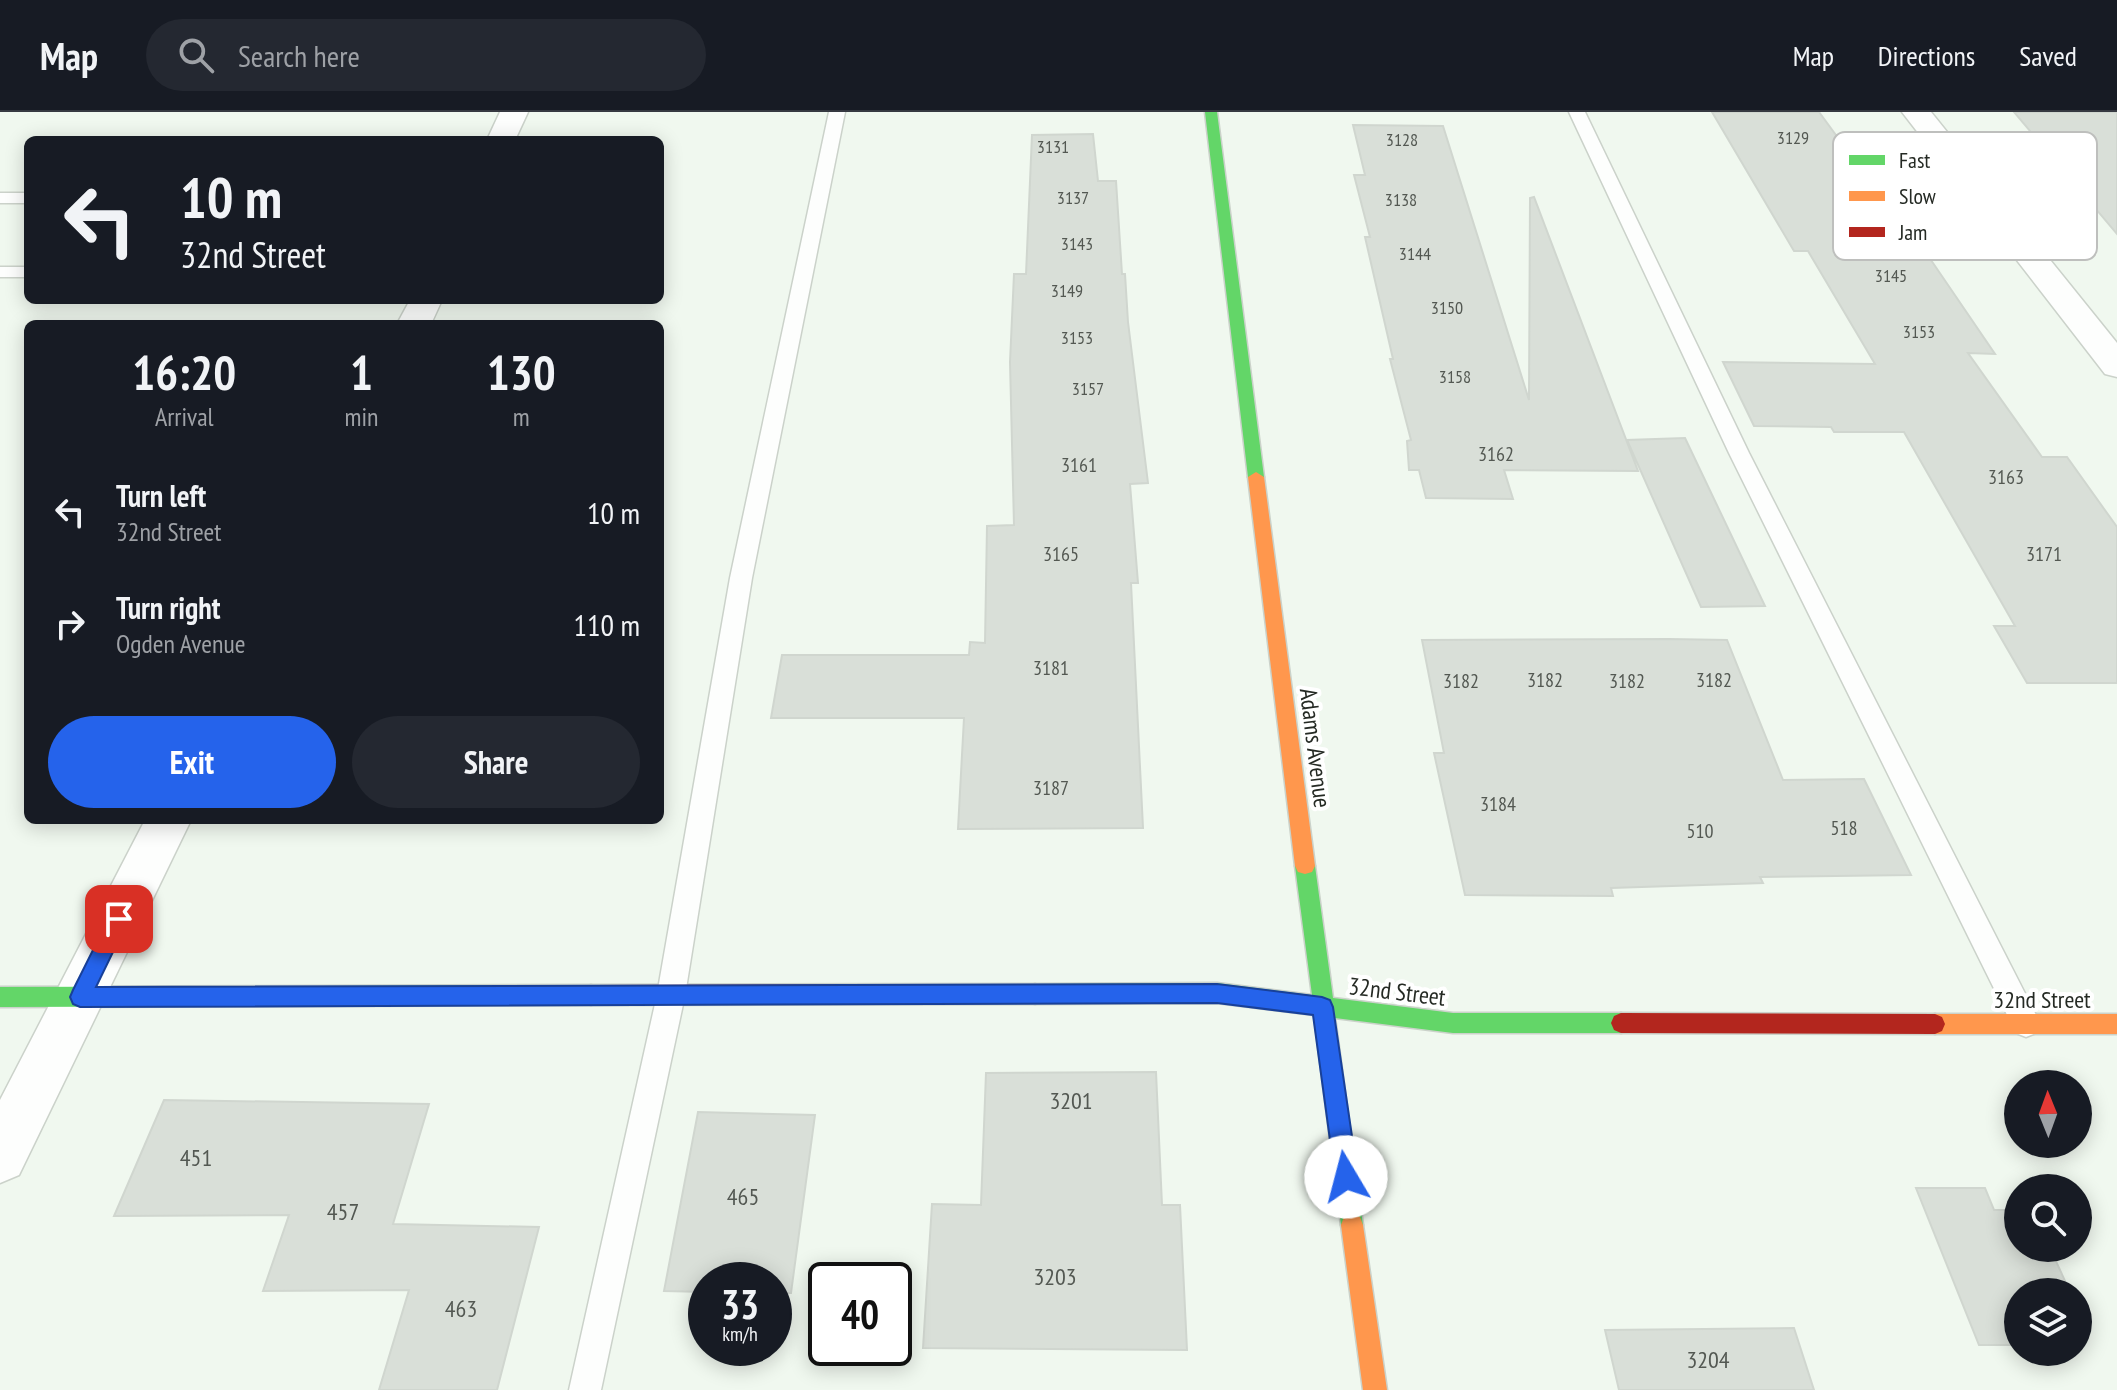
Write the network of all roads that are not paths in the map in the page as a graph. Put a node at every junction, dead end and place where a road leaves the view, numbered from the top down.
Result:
1 (514, 112) edge
2 (837, 112) edge
3 (1211, 112) edge
4 (1577, 112) edge
5 (1916, 112) edge
6 (1932, 132) edge
7 (503, 136) edge
8 (0, 198) edge
9 (24, 198) edge
10 (2033, 260) edge
11 (24, 271) edge
12 (0, 272) edge
13 (2117, 366) edge
14 (166, 824) edge
15 (671, 995) junction
16 (0, 997) edge
17 (80, 997) junction
18 (1322, 1007) junction
19 (2026, 1024) junction
20 (2117, 1024) edge
21 (0, 1156) edge
22 (585, 1390) edge
23 (1375, 1390) edge

1 - 7 street
2 - 15 lane
3 - 18 street, Adams Avenue
4 - 19 lane
5 - 6 street
8 - 9 lane
10 - 13 street
11 - 12 lane
14 - 17 street
15 - 17 street, 32nd Street
15 - 18 street, 32nd Street
15 - 22 lane
16 - 17 street, 32nd Street
17 - 21 street
18 - 19 street, 32nd Street
18 - 23 street, Adams Avenue
19 - 20 street, 32nd Street

